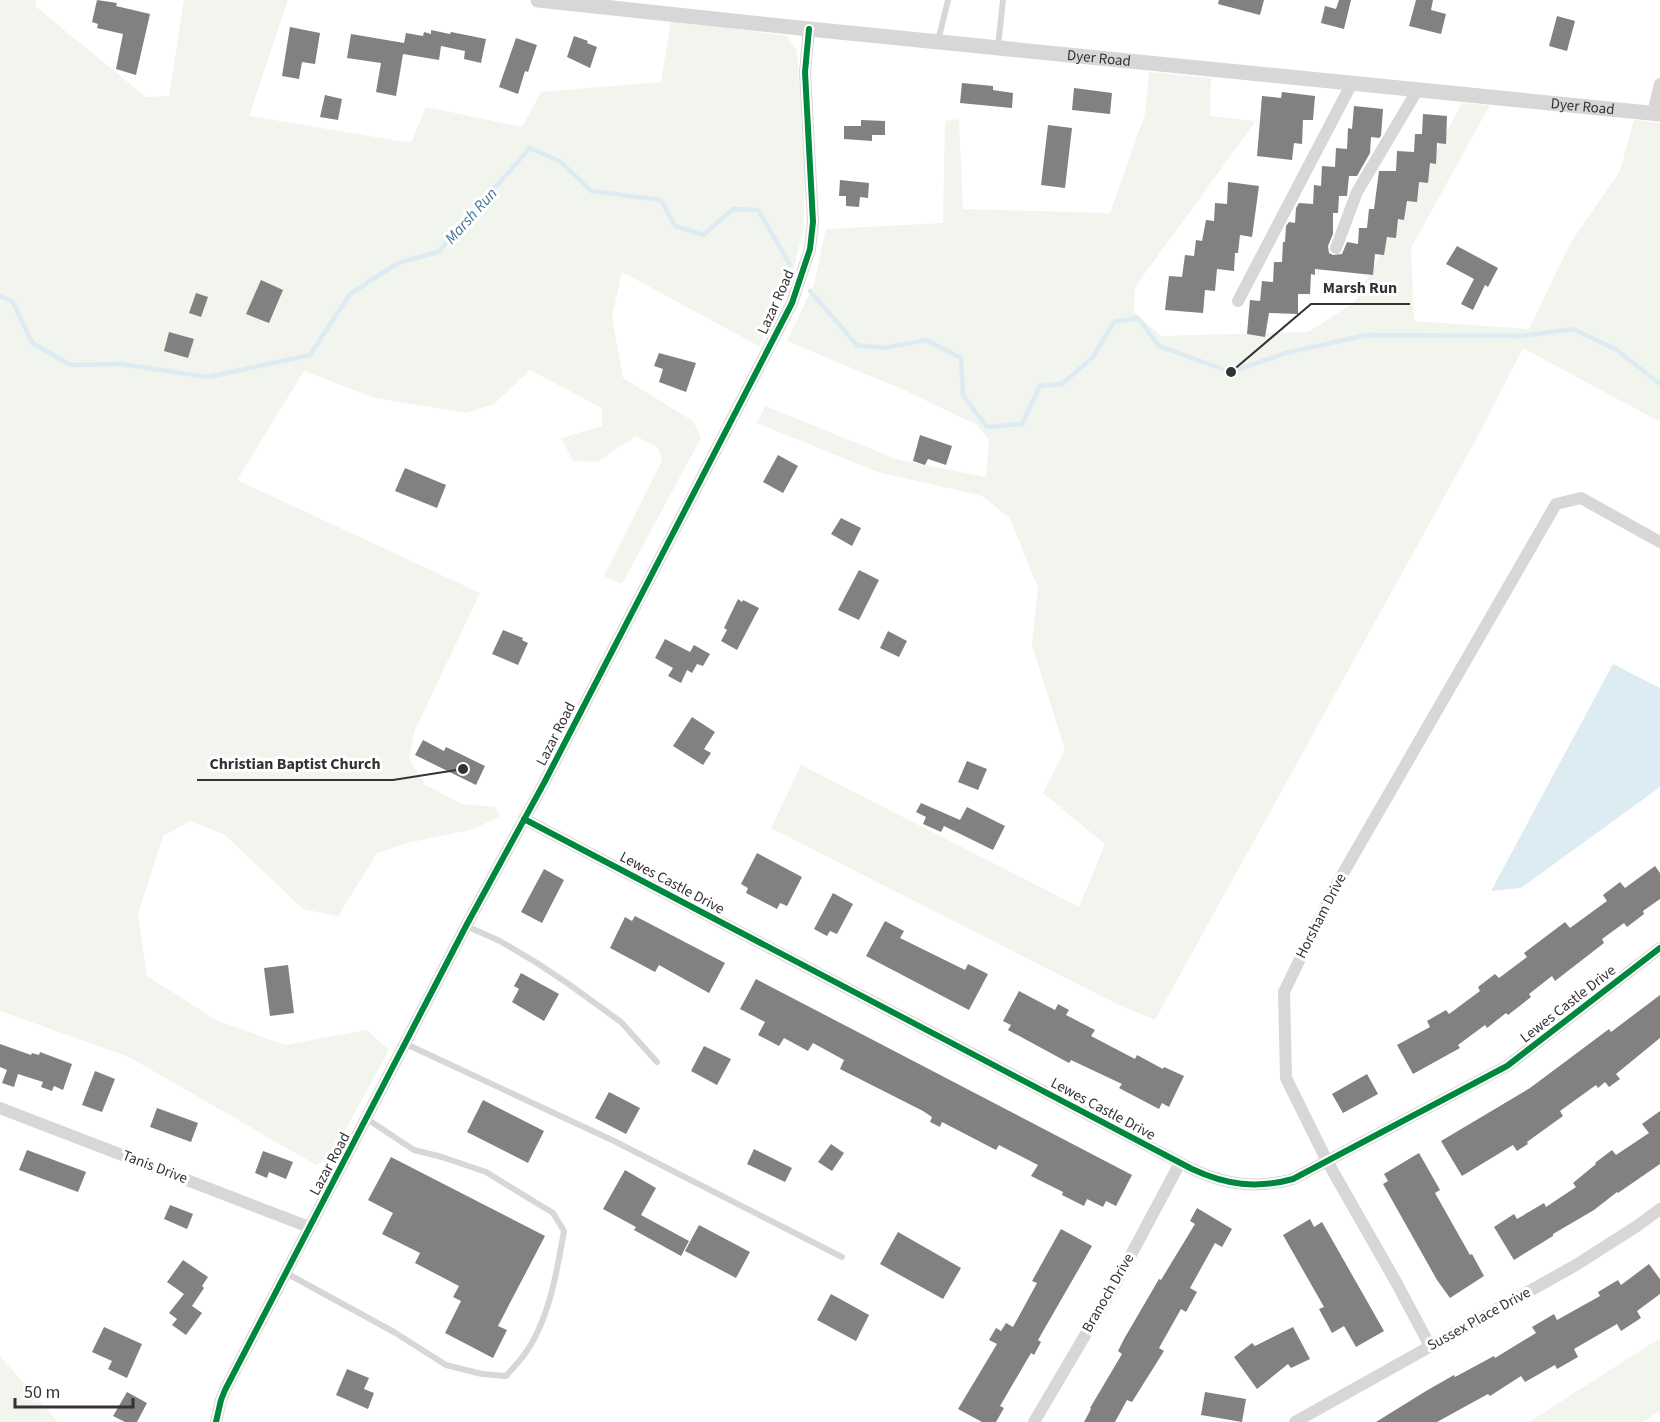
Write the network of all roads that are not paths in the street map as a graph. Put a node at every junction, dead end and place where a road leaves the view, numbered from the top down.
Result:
1 (538, 0) edge
2 (948, 0) edge
3 (1003, 0) edge
4 (809, 29) junction
5 (938, 41) junction
6 (998, 46) junction
7 (1352, 82) junction
8 (1660, 84) edge
9 (1418, 89) junction
10 (1657, 113) edge
11 (1336, 248) dead end
12 (1238, 301) dead end
13 (1660, 542) edge
14 (524, 819) junction
15 (466, 926) junction
16 (1660, 948) edge
17 (405, 1044) junction
18 (657, 1062) dead end
19 (0, 1108) edge
20 (367, 1119) junction
21 (1327, 1161) junction
22 (1180, 1163) junction
23 (1660, 1209) edge
24 (309, 1227) junction
25 (842, 1257) dead end
26 (286, 1272) junction
27 (1430, 1346) junction
28 (216, 1422) edge
29 (1034, 1422) edge
30 (1295, 1422) edge

1 - 4 street, Dyer Road
2 - 5 lane
3 - 6 lane
4 - 5 street, Dyer Road
4 - 14 street, Lazar Road
5 - 6 street, Dyer Road
6 - 7 street, Dyer Road
7 - 9 street, Dyer Road
7 - 12 street
8 - 10 street
9 - 10 street, Dyer Road
9 - 11 street
13 - 21 street, Horsham Drive
14 - 15 street, Lazar Road
14 - 22 street, Lewes Castle Drive
15 - 17 street, Lazar Road
15 - 18 lane
16 - 21 street, Lewes Castle Drive
17 - 20 street, Lazar Road
17 - 25 lane
19 - 24 street, Tanis Drive
20 - 24 street, Lazar Road
20 - 26 lane
21 - 22 street, Lewes Castle Drive
21 - 27 street, Horsham Drive
22 - 29 street, Branoch Drive
23 - 27 street, Sussex Place Drive
24 - 26 street, Lazar Road
26 - 28 street, Lazar Road
27 - 30 street, Sussex Place Drive

